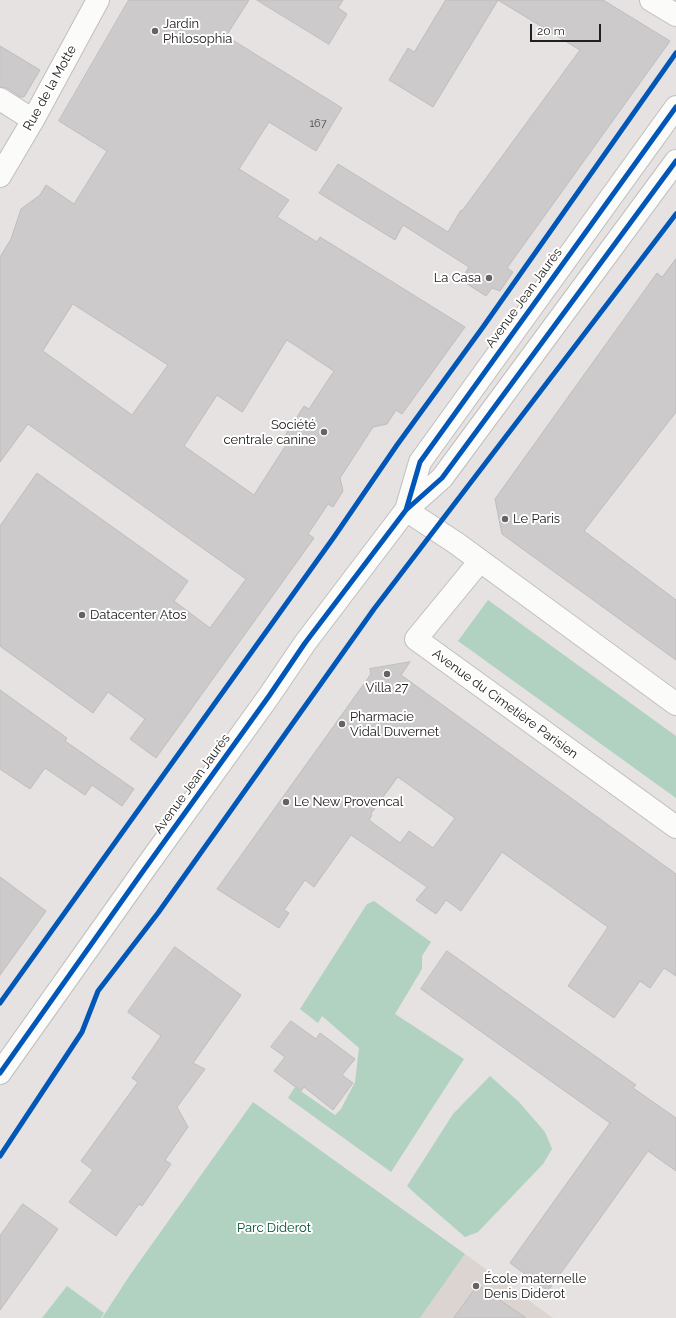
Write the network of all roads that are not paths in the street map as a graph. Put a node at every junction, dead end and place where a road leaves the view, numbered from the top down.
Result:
1 (98, 0) edge
2 (651, 0) edge
3 (676, 15) edge
4 (0, 99) edge
5 (676, 107) edge
6 (33, 120) junction
7 (676, 161) edge
8 (0, 176) edge
9 (406, 510) junction
10 (480, 561) junction
11 (676, 704) edge
12 (676, 827) edge
13 (0, 1074) edge

1 - 6 main road, Rue de la Motte
2 - 3 main road
4 - 6 main road
5 - 9 main road, Avenue Jean Jaurès
6 - 8 main road, Rue de la Motte
7 - 9 main road, Avenue Jean Jaurès
9 - 10 main road
9 - 13 main road, Avenue Jean Jaurès
10 - 11 main road
10 - 12 main road, Avenue du Cimetière Parisien

